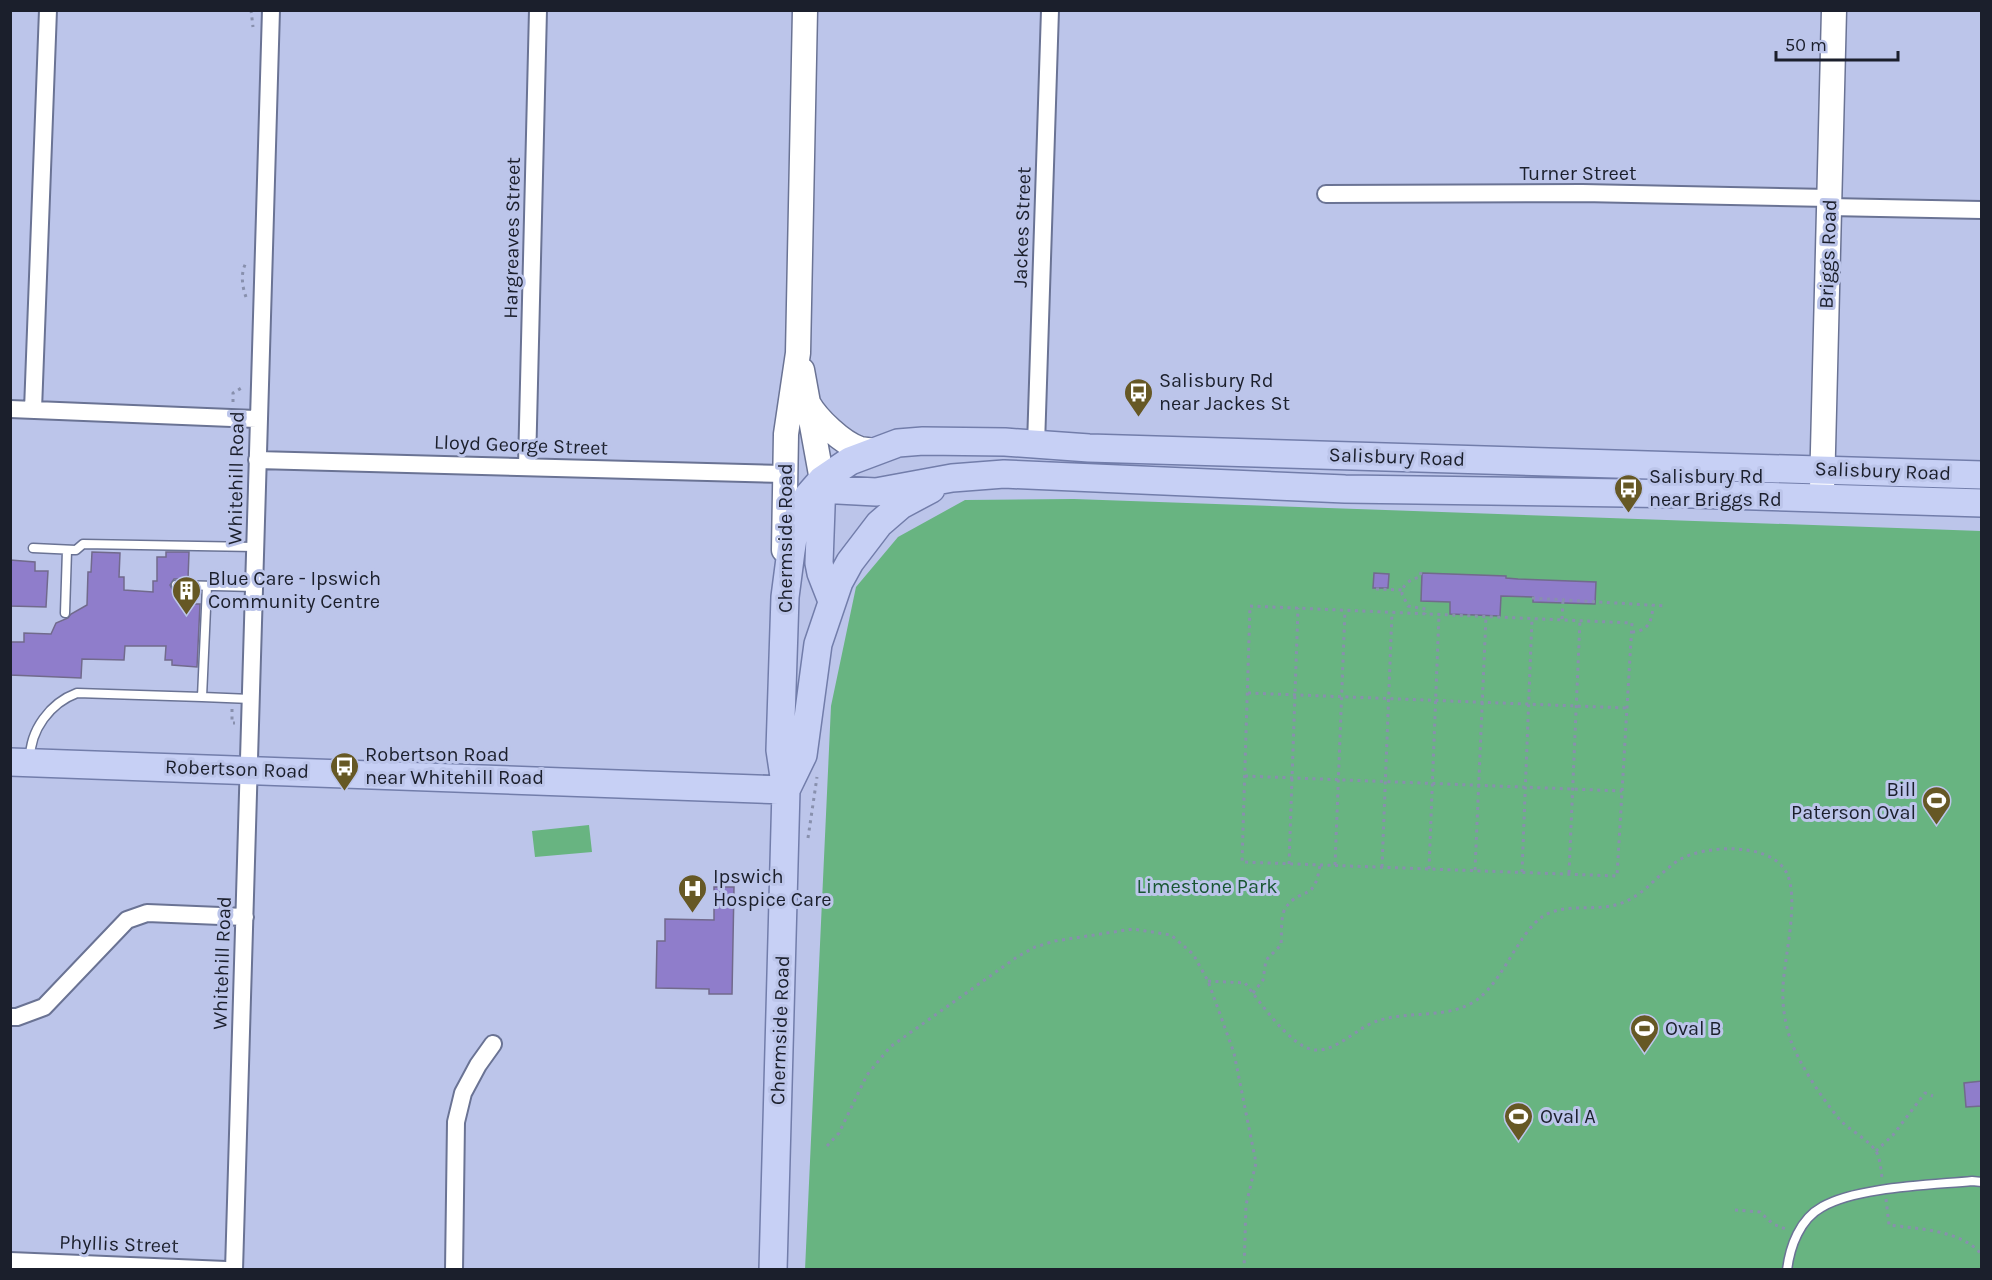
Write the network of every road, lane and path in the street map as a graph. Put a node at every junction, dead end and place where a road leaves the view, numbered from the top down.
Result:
1 (48, 10) edge
2 (271, 10) edge
3 (538, 10) edge
4 (806, 10) edge
5 (1050, 10) edge
6 (1834, 10) edge
7 (1326, 194) dead end
8 (1829, 203) junction
9 (1982, 210) edge
10 (800, 398) junction
11 (10, 409) edge
12 (33, 410) junction
13 (258, 419) junction
14 (1036, 445) junction
15 (874, 450) junction
16 (257, 460) junction
17 (527, 466) junction
18 (1822, 470) junction
19 (784, 474) junction
20 (1034, 475) junction
21 (1982, 475) edge
22 (967, 476) junction
23 (822, 480) junction
24 (1822, 498) junction
25 (1982, 503) edge
26 (255, 547) junction
27 (33, 548) dead end
28 (66, 550) junction
29 (1421, 572) dead end
30 (176, 585) dead end
31 (207, 586) junction
32 (254, 587) junction
33 (1376, 589) dead end
34 (1402, 590) junction
35 (785, 597) junction
36 (1532, 598) dead end
37 (1563, 600) junction
38 (831, 604) junction
39 (1653, 605) junction
40 (1666, 606) dead end
41 (1298, 608) junction
42 (1345, 610) junction
43 (1392, 612) junction
44 (65, 613) dead end
45 (1425, 614) junction
46 (1439, 614) junction
47 (1486, 616) junction
48 (1532, 618) junction
49 (1562, 619) junction
50 (1580, 620) junction
51 (1631, 632) junction
52 (1247, 693) junction
53 (1295, 694) junction
54 (1342, 696) junction
55 (202, 697) junction
56 (1389, 698) junction
57 (251, 699) junction
58 (1436, 700) junction
59 (1482, 702) junction
60 (1529, 704) junction
61 (1576, 706) junction
62 (1627, 708) junction
63 (20, 762) edge
64 (249, 769) junction
65 (818, 770) dead end
66 (1245, 776) junction
67 (1292, 777) junction
68 (1339, 780) junction
69 (1385, 781) junction
70 (1432, 783) junction
71 (1479, 785) junction
72 (1526, 787) junction
73 (1572, 789) junction
74 (786, 790) junction
75 (1622, 791) junction
76 (807, 844) dead end
77 (1288, 864) junction
78 (1320, 865) junction
79 (1335, 866) junction
80 (1382, 867) junction
81 (1429, 869) junction
82 (1475, 870) junction
83 (1522, 872) junction
84 (1569, 874) junction
85 (245, 917) junction
86 (1208, 981) junction
87 (1252, 993) junction
88 (10, 1017) edge
89 (493, 1044) dead end
90 (1933, 1096) dead end
91 (827, 1146) dead end
92 (1876, 1151) junction
93 (1982, 1182) edge
94 (1885, 1190) junction
95 (1735, 1210) dead end
96 (1798, 1235) junction
97 (1982, 1255) edge
98 (10, 1261) edge
99 (225, 1269) edge
100 (234, 1269) edge
101 (453, 1269) edge
102 (773, 1269) edge
103 (1244, 1269) edge
104 (1787, 1269) edge

1 - 12 street
2 - 13 street, Whitehill Road
3 - 17 street, Hargreaves Street
4 - 10 street, Chermside Road
5 - 14 street, Jackes Street
6 - 8 street, Briggs Road
7 - 8 street, Turner Street
8 - 9 street, Turner Street
8 - 18 street, Briggs Road
10 - 15 street
10 - 19 street, Chermside Road
10 - 23 street, Chermside Road
11 - 12 street
12 - 13 street
13 - 16 street, Whitehill Road
14 - 15 main road, Salisbury Road
14 - 18 main road, Salisbury Road
14 - 20 main road
15 - 23 main road, Salisbury Road
16 - 17 street, Lloyd George Street
16 - 26 street, Whitehill Road
17 - 19 street, Lloyd George Street
18 - 21 main road, Salisbury Road
18 - 24 street, Briggs Road
19 - 35 street, Chermside Road
20 - 22 main road, Salisbury Road
20 - 24 main road, Salisbury Road
22 - 23 main road, Salisbury Road
22 - 38 main road, Salisbury Road
23 - 35 main road, Salisbury Road
23 - 38 main road, Chermside Road
24 - 25 main road, Salisbury Road
26 - 28 lane
26 - 32 street, Whitehill Road
27 - 28 lane
28 - 44 lane
29 - 34 path
30 - 31 lane
31 - 32 lane
31 - 55 lane
32 - 57 street, Whitehill Road
33 - 34 path
34 - 45 path
35 - 74 main road, Chermside Road
36 - 37 path
37 - 39 path
37 - 49 path
38 - 74 main road, Chermside Road
39 - 40 path
39 - 51 path
41 - 42 path
41 - 52 path
41 - 53 path
42 - 43 path
42 - 54 path
43 - 45 path
43 - 56 path
45 - 46 path
46 - 47 path
46 - 58 path
47 - 48 path
47 - 59 path
48 - 49 path
48 - 60 path
49 - 50 path
50 - 51 path
50 - 61 path
51 - 62 path
52 - 53 path
52 - 66 path
53 - 54 path
53 - 67 path
54 - 56 path
54 - 68 path
55 - 57 lane
55 - 63 lane
56 - 58 path
56 - 69 path
57 - 64 street, Whitehill Road
58 - 59 path
58 - 70 path
59 - 60 path
59 - 71 path
60 - 61 path
60 - 72 path
61 - 62 path
61 - 73 path
62 - 75 path
63 - 64 main road, Robertson Road
64 - 74 main road, Robertson Road
64 - 85 street, Whitehill Road
65 - 76 path
66 - 67 path
66 - 77 path
67 - 68 path
67 - 77 path
68 - 69 path
68 - 79 path
69 - 70 path
69 - 80 path
70 - 71 path
70 - 81 path
71 - 72 path
71 - 82 path
72 - 73 path
72 - 83 path
73 - 75 path
73 - 84 path
74 - 102 main road, Chermside Road
75 - 84 path
77 - 78 path
78 - 79 path
78 - 87 path
79 - 80 path
80 - 81 path
81 - 82 path
82 - 83 path
83 - 84 path
85 - 88 street
85 - 100 street, Whitehill Road
86 - 87 path
86 - 91 path
86 - 103 path
87 - 92 path
89 - 101 street
90 - 92 path
92 - 94 path
93 - 94 lane
94 - 96 lane
94 - 97 path
95 - 96 path
96 - 104 lane
98 - 99 street, Phyllis Street

